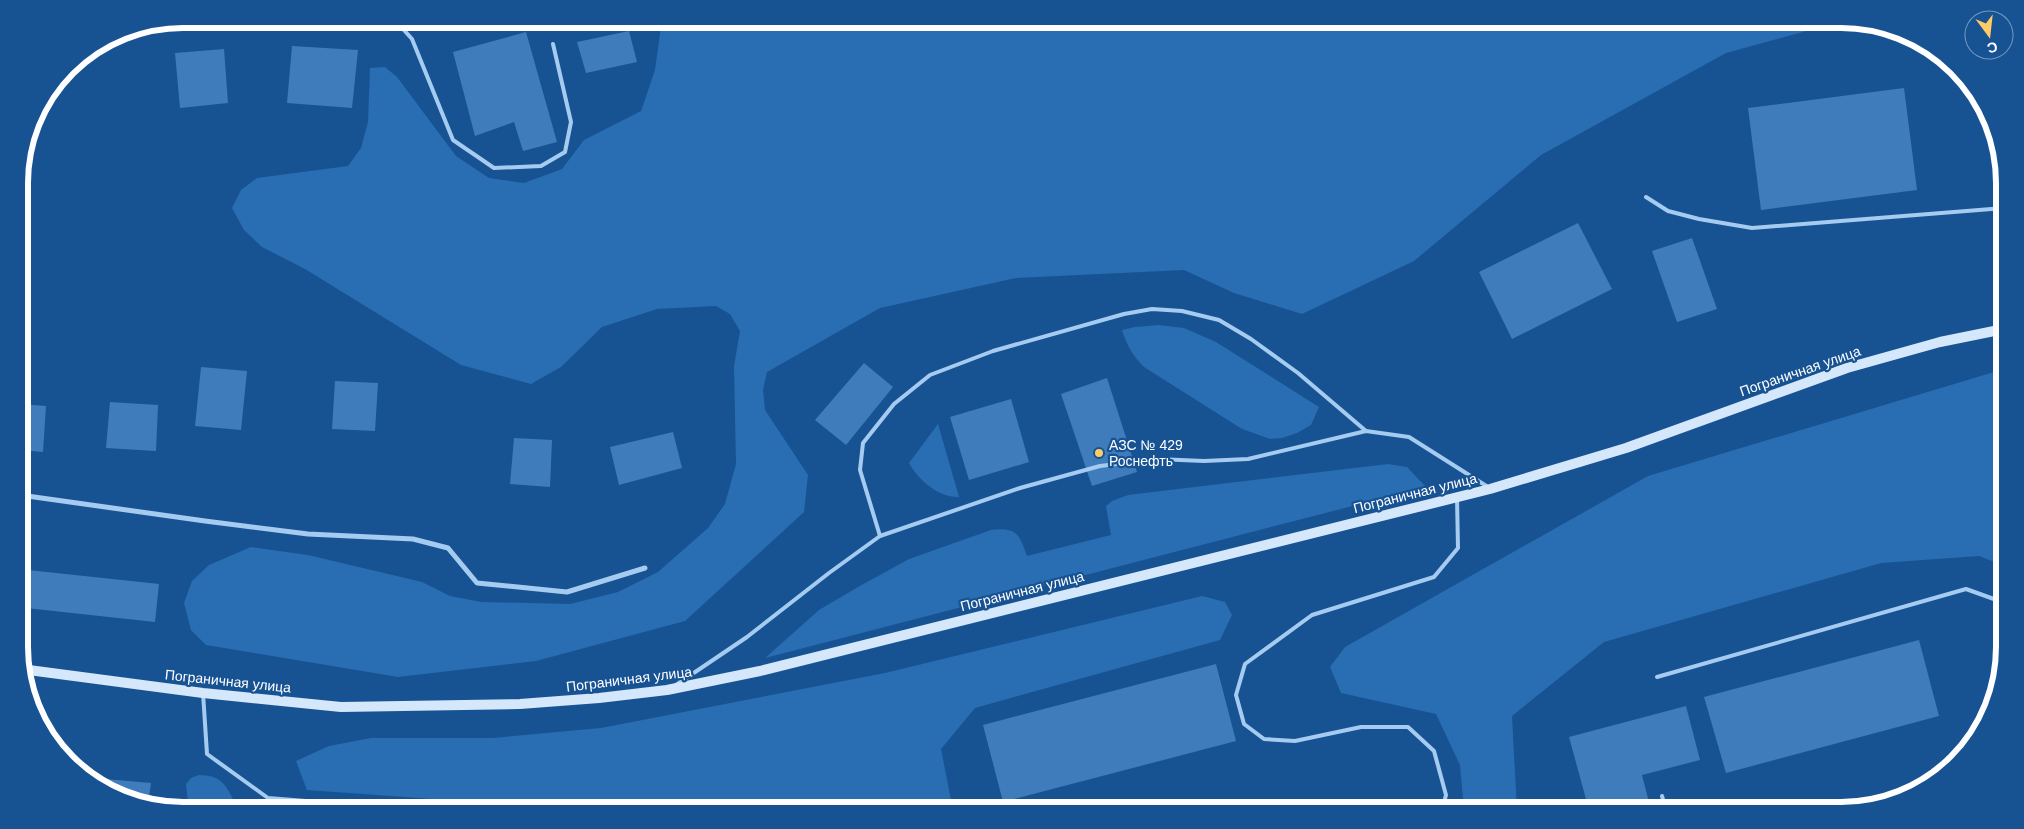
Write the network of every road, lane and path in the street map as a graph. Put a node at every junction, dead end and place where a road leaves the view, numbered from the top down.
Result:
1 (402, 28) edge
2 (553, 44) dead end
3 (1646, 198) dead end
4 (1996, 209) edge
5 (1996, 331) edge
6 (1366, 431) junction
7 (1490, 489) junction
8 (28, 496) edge
9 (1457, 496) junction
10 (880, 536) junction
11 (644, 568) dead end
12 (1996, 600) edge
13 (29, 670) edge
14 (1657, 677) dead end
15 (667, 690) junction
16 (202, 693) junction
17 (1662, 796) dead end
18 (1444, 801) edge
19 (1663, 801) edge
20 (317, 802) edge

1 - 2 lane
3 - 4 lane
5 - 7 main road, Пограничная улица
6 - 7 lane
6 - 10 lane
6 - 10 lane
7 - 9 main road, Пограничная улица
8 - 11 street
9 - 15 main road, Пограничная улица
9 - 18 lane
10 - 15 lane
12 - 14 lane
13 - 16 main road, Пограничная улица
15 - 16 main road, Пограничная улица
16 - 20 lane
17 - 19 lane

